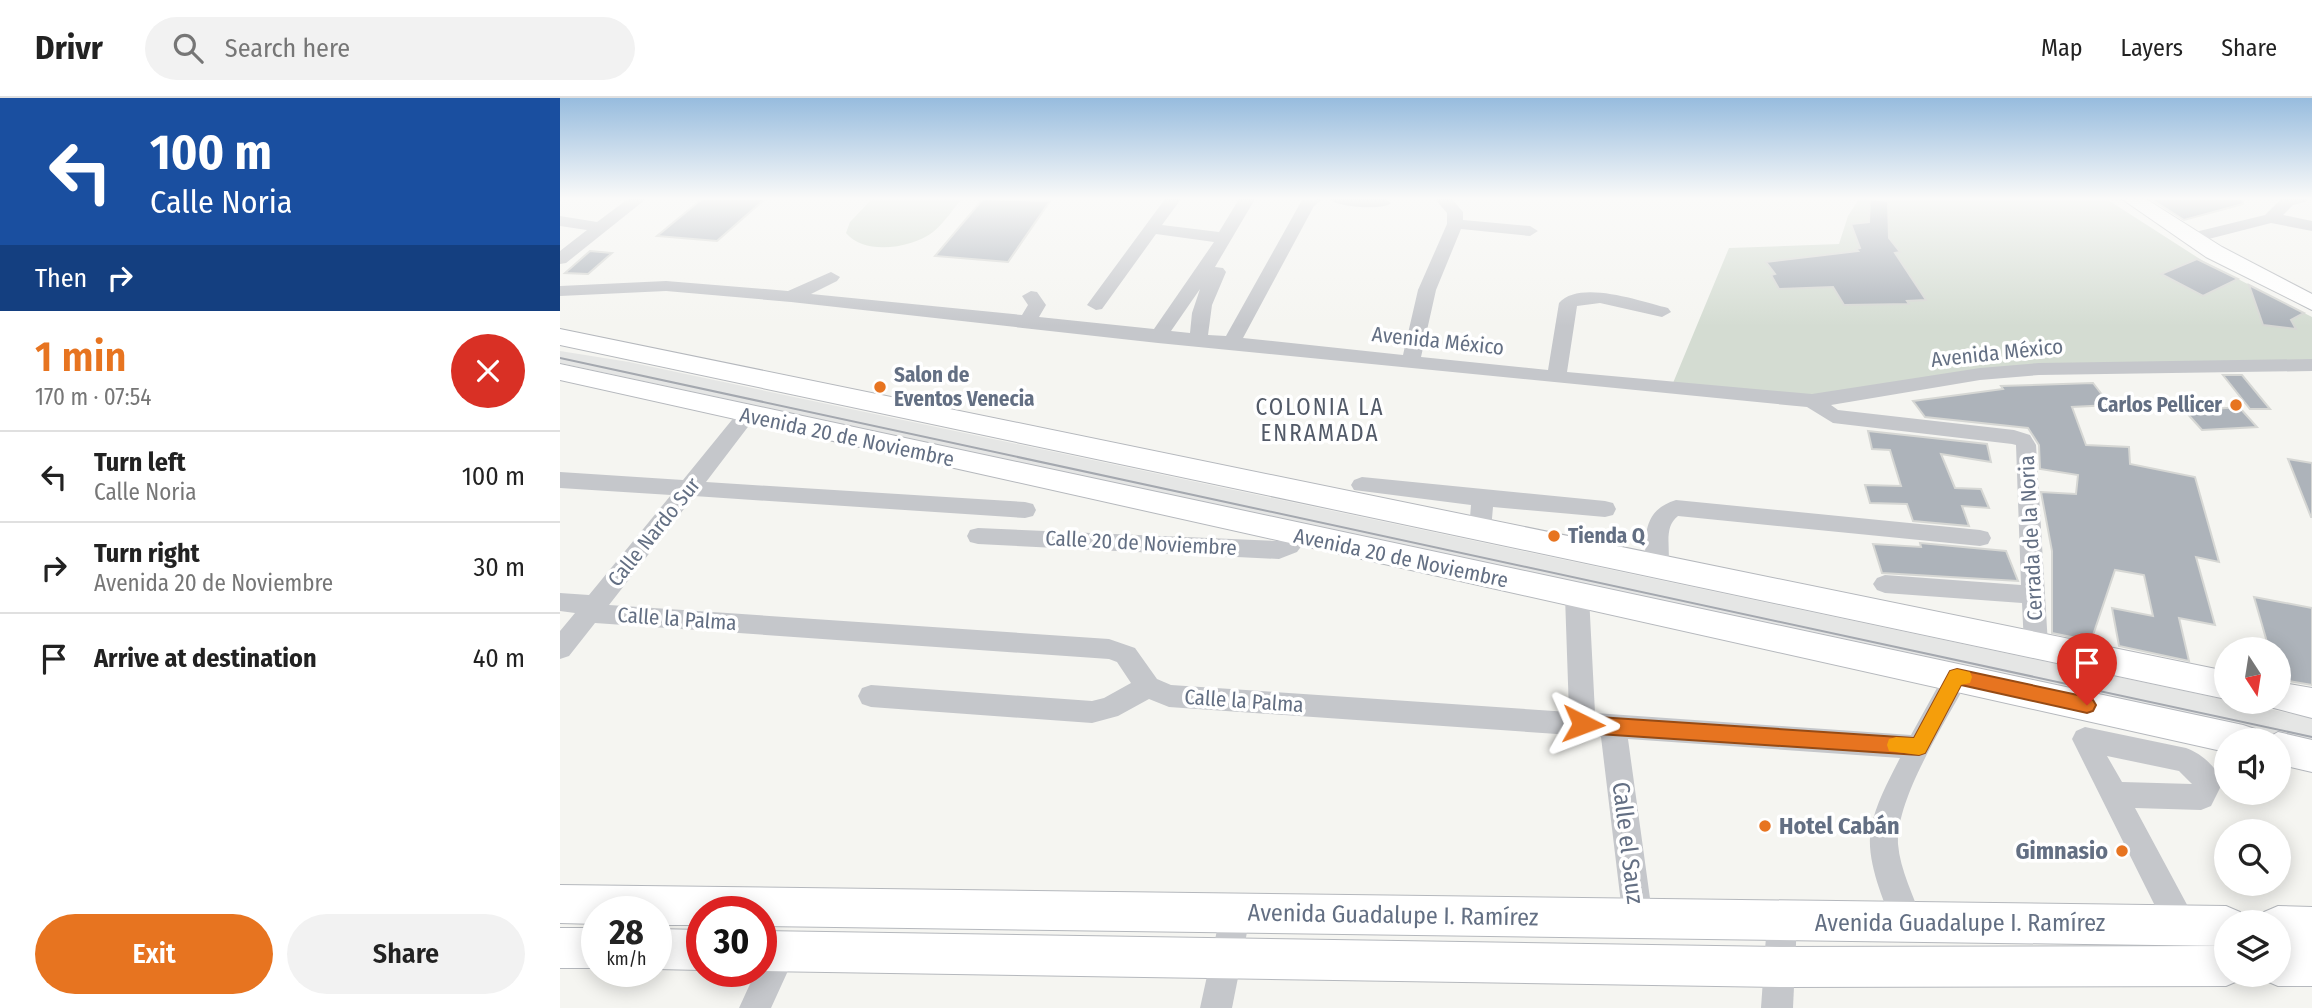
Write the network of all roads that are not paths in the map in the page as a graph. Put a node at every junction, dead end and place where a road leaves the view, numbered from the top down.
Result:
1 (579, 241) edge
2 (1142, 241) edge
3 (1224, 241) edge
4 (1229, 241) edge
5 (1287, 241) edge
6 (1448, 241) edge
7 (2198, 241) edge
8 (560, 259) edge
9 (1218, 260) junction
10 (831, 277) dead end
11 (560, 290) edge
12 (1198, 292) junction
13 (1031, 296) dead end
14 (791, 297) junction
15 (2312, 303) edge
16 (1096, 305) dead end
17 (1662, 312) dead end
18 (1026, 323) junction
19 (560, 337) edge
20 (1158, 337) junction
21 (1199, 341) junction
22 (1231, 344) junction
23 (1411, 361) junction
24 (2312, 365) edge
25 (560, 372) edge
26 (1557, 376) junction
27 (1812, 401) junction
28 (747, 415) junction
29 (560, 480) edge
30 (1362, 485) dead end
31 (690, 487) junction
32 (1483, 498) junction
33 (1605, 509) dead end
34 (1024, 510) dead end
35 (1480, 530) junction
36 (978, 536) dead end
37 (1298, 536) junction
38 (1980, 538) dead end
39 (1657, 567) junction
40 (1885, 584) dead end
41 (2034, 595) junction
42 (1577, 596) junction
43 (560, 602) edge
44 (592, 609) junction
45 (2036, 645) junction
46 (560, 649) edge
47 (1957, 676) junction
48 (2214, 682) edge
49 (1148, 687) junction
50 (871, 696) dead end
51 (2291, 699) edge
52 (2312, 703) edge
53 (1583, 724) junction
54 (1613, 726) junction
55 (2214, 734) edge
56 (1919, 747) junction
57 (2291, 751) edge
58 (2312, 756) edge
59 (2114, 795) dead end
60 (560, 904) edge
61 (1236, 912) junction
62 (1638, 920) junction
63 (1907, 921) junction
64 (1782, 922) junction
65 (2181, 925) junction
66 (2214, 926) edge
67 (2294, 927) edge
68 (560, 948) edge
69 (581, 948) edge
70 (777, 951) edge
71 (1227, 959) junction
72 (2214, 966) edge
73 (1781, 967) junction
74 (2303, 968) edge
75 (761, 987) edge
76 (755, 1008) edge
77 (1216, 1008) edge
78 (1777, 1008) edge

1 - 8 street
2 - 16 street
3 - 9 street
4 - 9 street
5 - 22 street
6 - 23 street
7 - 15 main road
9 - 12 street
10 - 14 street
11 - 14 street, Avenida México
12 - 20 street
12 - 21 street
13 - 18 street
14 - 18 street, Avenida México
17 - 26 street
18 - 20 street, Avenida México
19 - 35 main road, Avenida 20 de Noviembre
20 - 21 street, Avenida México
21 - 22 street, Avenida México
22 - 23 street, Avenida México
23 - 26 street, Avenida México
24 - 27 street, Avenida México
25 - 28 main road, Avenida 20 de Noviembre
26 - 27 street, Avenida México
27 - 41 street, Cerrada de la Noria
28 - 31 street, Calle Nardo Sur
28 - 37 main road, Avenida 20 de Noviembre
29 - 31 street
30 - 32 street
31 - 34 street
31 - 44 street, Calle Nardo Sur
32 - 33 street
32 - 35 street
35 - 39 main road, Avenida 20 de Noviembre
36 - 37 street, Calle 20 de Noviembre
37 - 42 main road, Avenida 20 de Noviembre
38 - 39 street
39 - 45 main road, Avenida 20 de Noviembre
40 - 41 street
41 - 45 street, Cerrada de la Noria
42 - 47 main road, Avenida 20 de Noviembre
42 - 53 street
43 - 44 street, Calle la Palma
44 - 46 street, Calle Nardo Sur
44 - 49 street, Calle la Palma
45 - 48 main road, Avenida 20 de Noviembre
47 - 55 main road, Avenida 20 de Noviembre
47 - 56 street
49 - 50 street
49 - 53 street, Calle la Palma
51 - 52 main road
53 - 54 street, Calle la Palma
54 - 56 street, Calle la Palma
54 - 62 street, Calle el Sauz
56 - 63 street
57 - 58 main road
59 - 65 street
60 - 61 main road, Avenida Guadalupe I. Ramírez
61 - 62 main road, Avenida Guadalupe I. Ramírez
61 - 71 street
62 - 64 main road, Avenida Guadalupe I. Ramírez
63 - 64 main road, Avenida Guadalupe I. Ramírez
63 - 65 main road, Avenida Guadalupe I. Ramírez
64 - 73 street
65 - 66 main road, Avenida Guadalupe I. Ramírez
67 - 74 street
68 - 69 main road
70 - 71 main road, Avenida Guadalupe I. Ramírez
71 - 73 main road, Avenida Guadalupe I. Ramírez
71 - 77 street
72 - 73 main road, Avenida Guadalupe I. Ramírez
73 - 78 street
75 - 76 street

